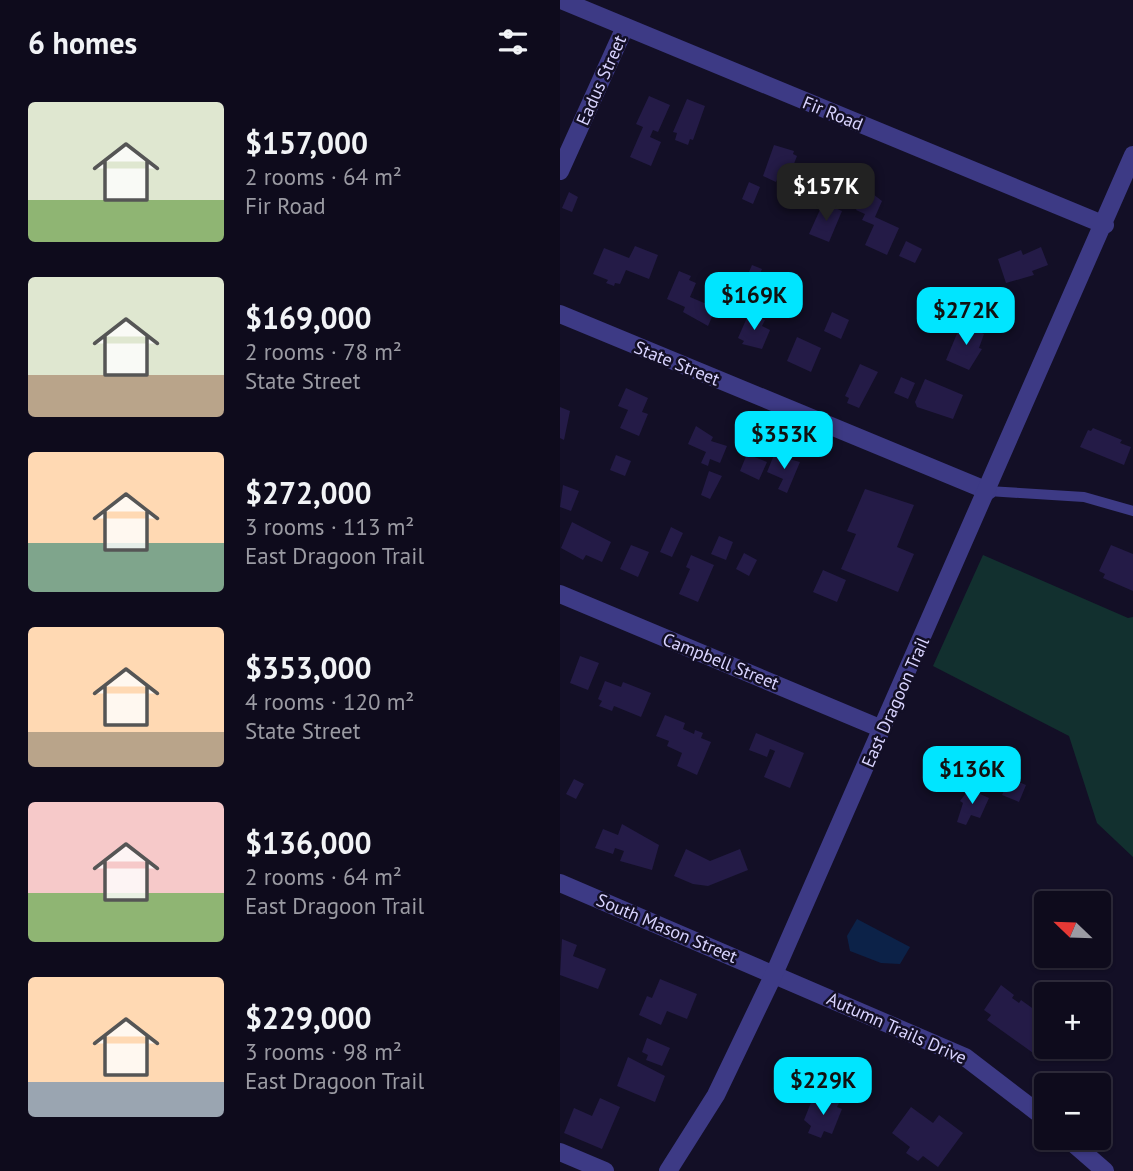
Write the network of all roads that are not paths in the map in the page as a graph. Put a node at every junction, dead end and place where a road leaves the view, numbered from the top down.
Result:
1 (561, 0) edge
2 (625, 27) junction
3 (1133, 156) edge
4 (560, 171) edge
5 (1105, 225) junction
6 (560, 314) edge
7 (988, 491) junction
8 (1133, 511) edge
9 (560, 594) edge
10 (882, 729) junction
11 (560, 883) edge
12 (774, 974) junction
13 (1034, 1110) edge
14 (1081, 1150) edge
15 (560, 1153) edge
16 (605, 1171) edge
17 (668, 1171) edge
18 (1105, 1171) edge

1 - 2 street, Fir Road
2 - 4 street, Eadus Street
2 - 5 street, Fir Road
3 - 5 street, East Dragoon Trail
5 - 7 street, East Dragoon Trail
6 - 7 street, State Street
7 - 8 lane
7 - 10 street, East Dragoon Trail
9 - 10 street, Campbell Street
10 - 12 street, East Dragoon Trail
11 - 12 street, South Mason Street
12 - 13 street, Autumn Trails Drive
12 - 17 street, East Dragoon Trail
14 - 18 street
15 - 16 street

